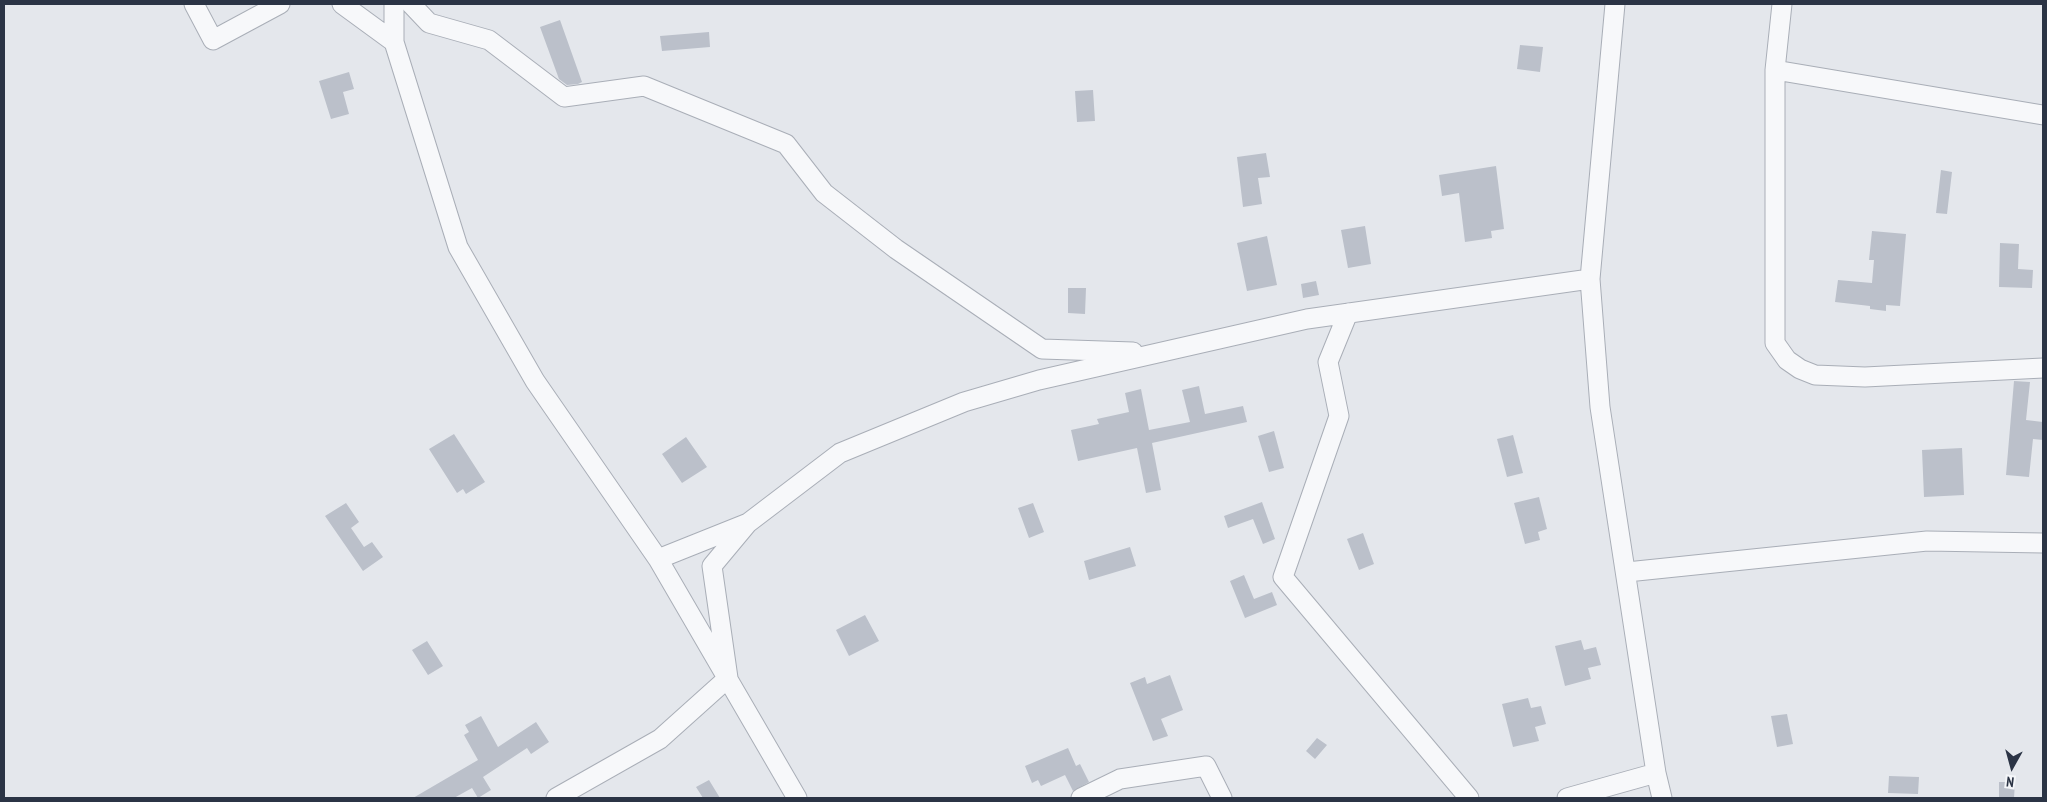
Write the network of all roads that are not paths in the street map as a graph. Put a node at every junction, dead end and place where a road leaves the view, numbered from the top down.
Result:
1 (194, 4) edge
2 (280, 4) edge
3 (342, 4) edge
4 (394, 4) edge
5 (411, 4) edge
6 (1615, 4) edge
7 (1782, 4) edge
8 (394, 42) junction
9 (1774, 70) junction
10 (2043, 115) edge
11 (1590, 279) junction
12 (1348, 313) junction
13 (1158, 353) junction
14 (2043, 368) edge
15 (748, 523) junction
16 (2043, 543) edge
17 (658, 559) junction
18 (1627, 572) junction
19 (728, 678) junction
20 (1656, 773) junction
21 (556, 798) edge
22 (798, 798) edge
23 (1082, 798) edge
24 (1222, 798) edge
25 (1469, 798) edge
26 (1567, 798) edge
27 (1662, 798) edge

1 - 2 street
3 - 8 street
4 - 8 street
5 - 13 street
6 - 11 street
7 - 9 street
8 - 17 street
9 - 10 street
9 - 14 street
11 - 12 street
11 - 18 street
12 - 13 street
12 - 25 street
13 - 15 street
15 - 17 street
15 - 19 street
16 - 18 street
17 - 19 street
18 - 20 street
19 - 21 street
19 - 22 street
20 - 26 street
20 - 27 street
23 - 24 street

